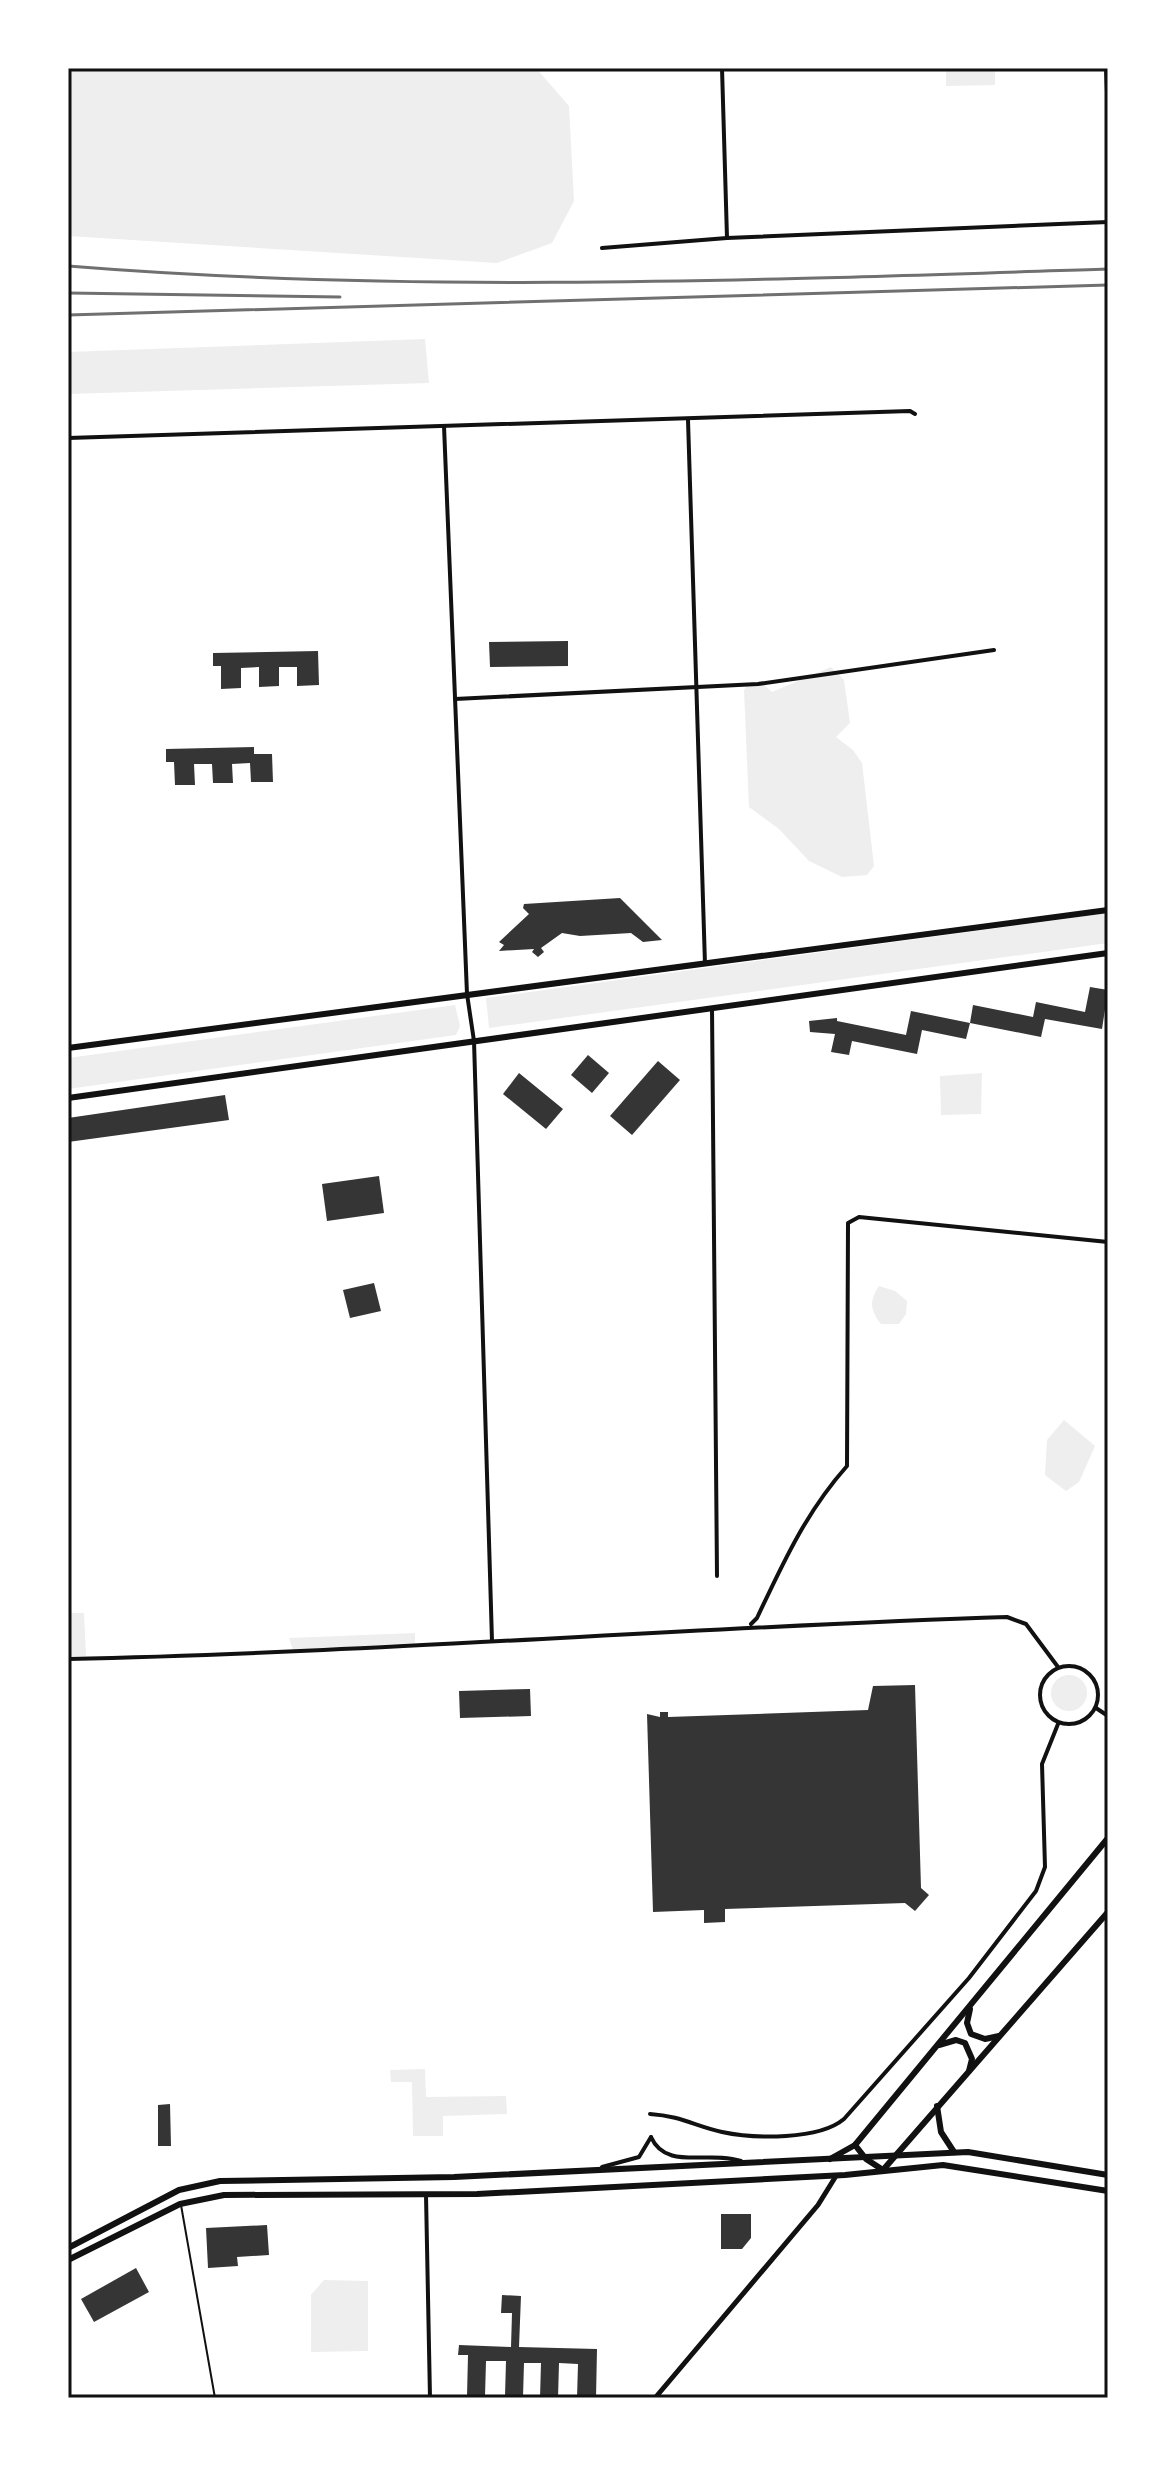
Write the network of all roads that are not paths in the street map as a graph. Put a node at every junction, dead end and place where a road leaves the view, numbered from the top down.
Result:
1 (722, 68) edge
2 (1106, 68) edge
3 (1108, 117) edge
4 (1108, 222) edge
5 (727, 238) junction
6 (602, 248) dead end
7 (915, 414) dead end
8 (688, 420) junction
9 (444, 426) junction
10 (68, 438) edge
11 (994, 650) dead end
12 (697, 688) junction
13 (455, 699) junction
14 (1108, 910) edge
15 (1108, 953) edge
16 (705, 964) junction
17 (467, 994) junction
18 (712, 1008) junction
19 (474, 1041) junction
20 (68, 1048) edge
21 (68, 1098) edge
22 (1108, 1242) edge
23 (717, 1576) dead end
24 (749, 1625) junction
25 (492, 1641) junction
26 (68, 1659) edge
27 (1058, 1667) junction
28 (1096, 1708) junction
29 (1108, 1716) edge
30 (1058, 1724) junction
31 (1108, 1838) edge
32 (1108, 1912) edge
33 (971, 2006) junction
34 (1001, 2036) junction
35 (935, 2047) junction
36 (968, 2074) junction
37 (937, 2106) junction
38 (650, 2114) dead end
39 (855, 2145) junction
40 (954, 2152) junction
41 (893, 2157) junction
42 (866, 2159) junction
43 (826, 2161) junction
44 (748, 2164) junction
45 (592, 2170) junction
46 (883, 2170) junction
47 (1108, 2175) edge
48 (836, 2176) junction
49 (425, 2178) junction
50 (1108, 2191) edge
51 (426, 2195) junction
52 (180, 2204) junction
53 (68, 2248) edge
54 (68, 2260) edge
55 (215, 2398) edge
56 (430, 2398) edge
57 (655, 2398) edge

1 - 5 street
2 - 3 street
4 - 5 street
5 - 6 street
7 - 8 street
8 - 9 street
8 - 12 street
9 - 10 street
9 - 13 street
11 - 12 street
12 - 13 street
12 - 16 street
13 - 17 street
14 - 16 main road
15 - 18 main road
16 - 17 main road
17 - 19 street
17 - 20 main road
18 - 19 main road
18 - 23 street
19 - 21 main road
19 - 25 street
22 - 24 street
24 - 25 street
24 - 27 street
25 - 26 street
27 - 28 street
27 - 30 street
28 - 29 street
28 - 30 street
30 - 38 street
31 - 33 main road
32 - 34 main road
33 - 34 main road
33 - 35 main road
34 - 36 main road
35 - 36 main road
35 - 39 main road
36 - 37 main road
37 - 40 main road
37 - 41 main road
39 - 42 main road
39 - 43 main road
40 - 41 main road
40 - 47 main road
41 - 42 main road
41 - 46 main road
42 - 43 main road
42 - 46 main road
43 - 44 main road
44 - 45 main road
44 - 45 street
45 - 49 main road
46 - 48 main road
46 - 50 main road
48 - 51 main road
48 - 57 street
49 - 51 main road
49 - 53 main road
51 - 52 main road
51 - 56 street
52 - 54 main road
52 - 55 lane

